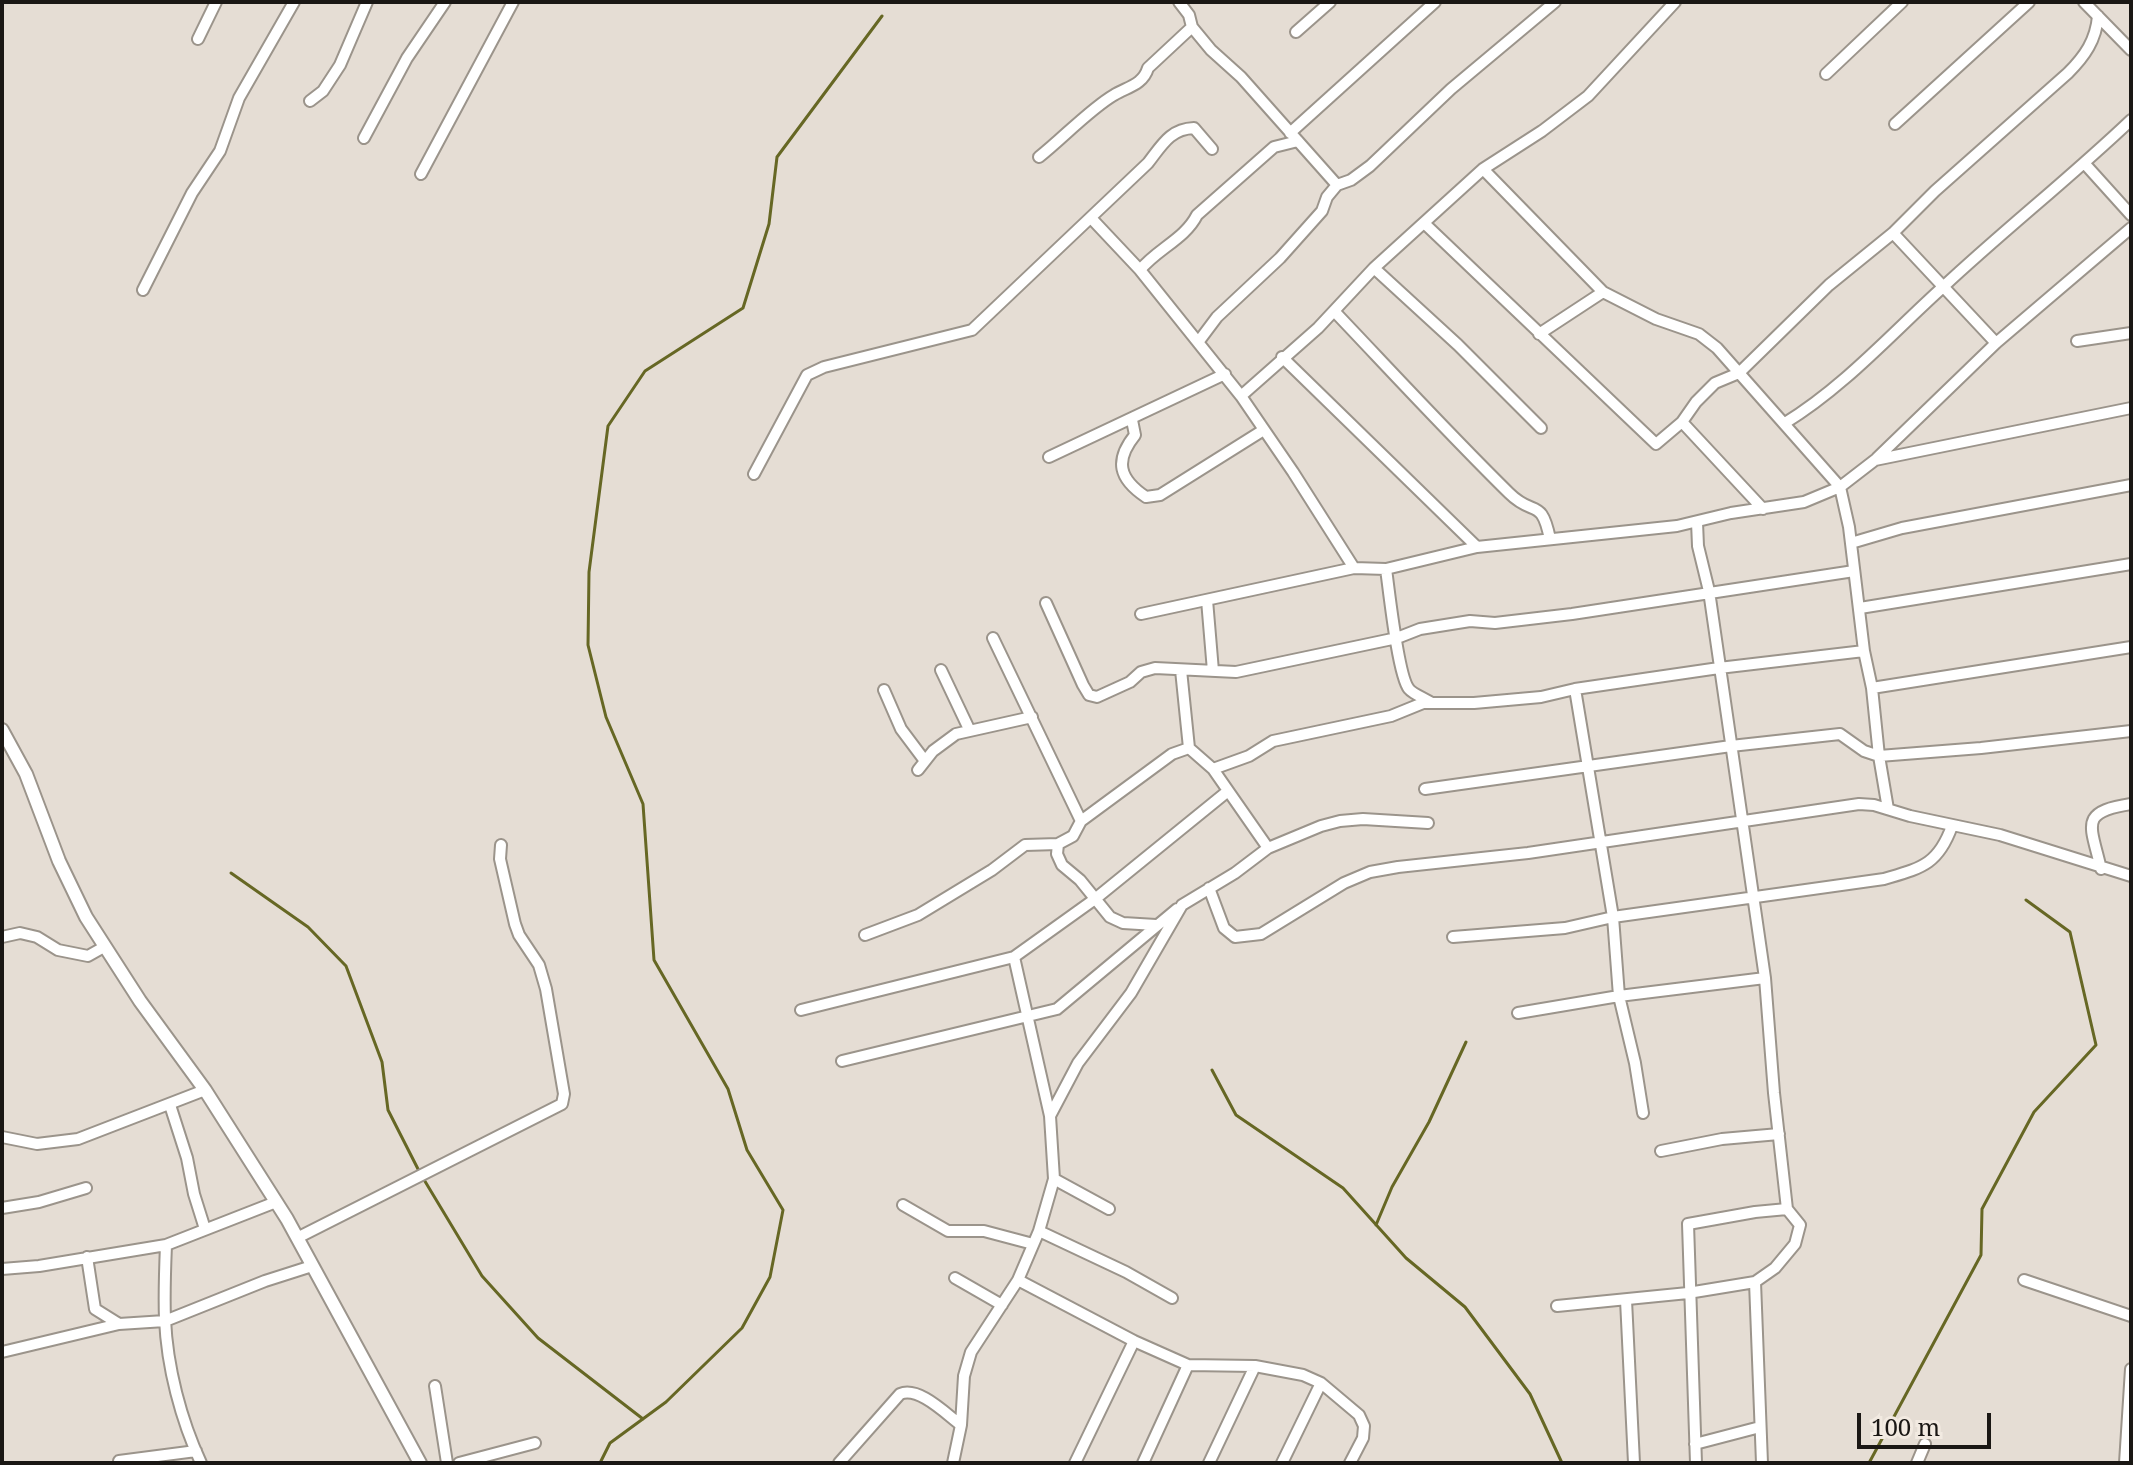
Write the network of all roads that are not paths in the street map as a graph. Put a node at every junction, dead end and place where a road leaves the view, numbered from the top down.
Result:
1 (216, 2) edge
2 (294, 2) edge
3 (367, 2) edge
4 (445, 2) edge
5 (513, 2) edge
6 (1179, 2) edge
7 (1330, 2) edge
8 (1435, 2) edge
9 (1555, 2) edge
10 (1675, 2) edge
11 (1902, 2) edge
12 (2029, 2) edge
13 (2084, 2) edge
14 (2098, 16) junction
15 (1192, 27) junction
16 (2111, 30) junction
17 (1296, 32) dead end
18 (2096, 35) junction
19 (198, 39) dead end
20 (2131, 50) edge
21 (1826, 74) dead end
22 (310, 101) dead end
23 (2131, 120) edge
24 (1895, 124) dead end
25 (1294, 137) junction
26 (364, 138) dead end
27 (1212, 149) dead end
28 (1039, 157) dead end
29 (2085, 164) junction
30 (1483, 169) junction
31 (421, 174) dead end
32 (1337, 185) junction
33 (2131, 215) edge
34 (1091, 218) junction
35 (1424, 223) junction
36 (2131, 228) edge
37 (1893, 233) junction
38 (1374, 268) junction
39 (1140, 270) junction
40 (1943, 286) junction
41 (143, 290) dead end
42 (1603, 292) junction
43 (1334, 311) junction
44 (2131, 333) edge
45 (1539, 334) junction
46 (1199, 341) junction
47 (2077, 341) dead end
48 (1996, 343) junction
49 (1282, 357) junction
50 (1739, 373) junction
51 (1225, 374) junction
52 (1254, 384) junction
53 (1233, 385) junction
54 (1241, 396) junction
55 (2131, 408) edge
56 (1132, 420) junction
57 (1682, 422) junction
58 (1785, 423) junction
59 (1541, 428) dead end
60 (1262, 431) junction
61 (1049, 457) dead end
62 (1875, 460) junction
63 (754, 474) dead end
64 (2131, 485) edge
65 (1840, 487) junction
66 (1763, 509) junction
67 (1697, 522) junction
68 (1550, 539) junction
69 (1851, 543) junction
70 (1477, 547) junction
71 (2131, 564) edge
72 (1354, 568) junction
73 (1386, 569) junction
74 (1854, 571) junction
75 (1709, 591) junction
76 (1207, 600) junction
77 (1046, 603) dead end
78 (1860, 608) junction
79 (1141, 614) dead end
80 (993, 638) dead end
81 (1397, 638) junction
82 (2131, 647) edge
83 (1864, 651) junction
84 (1719, 668) junction
85 (941, 670) dead end
86 (1181, 670) junction
87 (1213, 671) junction
88 (1872, 688) junction
89 (1575, 689) junction
90 (884, 690) dead end
91 (1430, 702) junction
92 (1032, 717) junction
93 (969, 729) junction
94 (2, 730) edge
95 (2131, 731) edge
96 (2, 746) edge
97 (1731, 746) junction
98 (1189, 748) junction
99 (17, 754) junction
100 (1879, 756) junction
101 (1586, 766) junction
102 (1213, 769) junction
103 (1425, 789) dead end
104 (1228, 791) junction
105 (2131, 804) edge
106 (1888, 809) junction
107 (1081, 821) junction
108 (1428, 823) dead end
109 (1741, 823) junction
110 (1952, 826) junction
111 (1599, 843) junction
112 (1058, 844) junction
113 (501, 845) dead end
114 (1268, 848) junction
115 (2101, 869) junction
116 (2131, 876) edge
117 (1209, 888) junction
118 (1095, 899) junction
119 (1753, 899) junction
120 (1182, 905) junction
121 (1613, 917) junction
122 (1156, 925) junction
123 (865, 935) dead end
124 (2, 937) edge
125 (1453, 937) dead end
126 (104, 947) junction
127 (1014, 957) junction
128 (1765, 978) junction
129 (1619, 996) junction
130 (801, 1010) dead end
131 (1518, 1013) dead end
132 (1028, 1017) junction
133 (842, 1061) dead end
134 (205, 1090) junction
135 (170, 1105) junction
136 (1643, 1113) dead end
137 (1050, 1116) junction
138 (1779, 1134) junction
139 (2, 1137) edge
140 (1661, 1151) dead end
141 (1054, 1179) junction
142 (86, 1188) dead end
143 (276, 1202) junction
144 (903, 1205) dead end
145 (2, 1208) edge
146 (1109, 1209) dead end
147 (1787, 1209) junction
148 (205, 1229) junction
149 (1039, 1231) junction
150 (297, 1238) junction
151 (1033, 1244) junction
152 (166, 1245) junction
153 (87, 1257) junction
154 (312, 1266) junction
155 (2, 1269) edge
156 (955, 1278) dead end
157 (1018, 1280) junction
158 (2024, 1280) dead end
159 (1755, 1282) junction
160 (1688, 1293) junction
161 (1172, 1298) dead end
162 (1626, 1300) junction
163 (1002, 1305) junction
164 (1557, 1306) dead end
165 (2131, 1316) edge
166 (165, 1321) junction
167 (119, 1324) junction
168 (1134, 1341) junction
169 (2, 1352) edge
170 (1188, 1365) junction
171 (1255, 1366) junction
172 (2131, 1369) edge
173 (1321, 1383) junction
174 (435, 1386) dead end
175 (961, 1425) junction
176 (1760, 1427) junction
177 (535, 1443) dead end
178 (1695, 1444) junction
179 (1925, 1444) dead end
180 (196, 1451) junction
181 (119, 1461) dead end
182 (201, 1463) edge
183 (420, 1463) edge
184 (447, 1463) edge
185 (459, 1463) edge
186 (839, 1463) edge
187 (953, 1463) edge
188 (1075, 1463) edge
189 (1143, 1463) edge
190 (1209, 1463) edge
191 (1282, 1463) edge
192 (1350, 1463) edge
193 (1634, 1463) edge
194 (1696, 1463) edge
195 (1762, 1463) edge
196 (1917, 1463) edge
197 (2125, 1463) edge

1 - 19 street
2 - 41 street
3 - 22 street
4 - 26 street
5 - 31 street
6 - 15 street
7 - 17 street
8 - 25 street
9 - 32 street
10 - 30 street
11 - 21 street
12 - 24 street
13 - 14 street
14 - 16 street
14 - 18 street
15 - 25 street
15 - 28 street
16 - 18 street
16 - 20 street
18 - 37 street
23 - 29 street
25 - 32 street
25 - 39 street
27 - 34 street
29 - 33 street
29 - 40 street
30 - 35 street
30 - 42 street
32 - 46 street
34 - 39 street
34 - 63 street
35 - 38 street
35 - 45 street
36 - 48 street
37 - 40 street
37 - 50 street
38 - 43 street
38 - 59 street
39 - 46 street
40 - 48 street
40 - 58 street
42 - 45 street
42 - 50 street
43 - 49 street
43 - 68 street
44 - 47 street
45 - 57 street
46 - 51 street
48 - 62 street
49 - 52 street
49 - 70 street
50 - 57 street
50 - 58 street
51 - 53 street
51 - 56 street
52 - 53 street
52 - 54 street
53 - 54 street
54 - 60 street
55 - 62 street
56 - 60 street
56 - 61 street
57 - 66 street
58 - 65 street
60 - 72 street
62 - 65 street
64 - 69 street
65 - 66 street
65 - 69 street
66 - 67 street
67 - 68 street
67 - 75 street
68 - 70 street
69 - 74 street
70 - 73 street
71 - 78 street
72 - 73 street
72 - 76 street
73 - 81 street
74 - 75 street
74 - 78 street
75 - 81 street
75 - 84 street
76 - 79 street
76 - 87 street
77 - 86 street
78 - 83 street
80 - 92 street
81 - 87 street
81 - 91 street
82 - 88 street
83 - 84 street
83 - 88 street
84 - 89 street
84 - 97 street
85 - 93 street
86 - 87 street
86 - 98 street
88 - 100 street
89 - 91 street
89 - 101 street
90 - 93 street
91 - 102 street
92 - 93 street
92 - 107 street
94 - 99 street
95 - 100 street
96 - 99 street
97 - 100 street
97 - 101 street
97 - 109 street
98 - 102 street
98 - 107 street
99 - 126 street
100 - 106 street
101 - 103 street
101 - 111 street
102 - 104 street
104 - 114 street
104 - 118 street
105 - 115 street
106 - 109 street
106 - 110 street
107 - 112 street
108 - 114 street
109 - 111 street
109 - 119 street
110 - 115 street
110 - 119 street
111 - 117 street
111 - 121 street
112 - 118 street
112 - 123 street
113 - 150 street
114 - 117 street
115 - 116 street
117 - 120 street
118 - 122 street
118 - 127 street
119 - 121 street
119 - 128 street
120 - 122 street
120 - 137 street
121 - 125 street
121 - 129 street
122 - 132 street
124 - 126 street
126 - 134 street
127 - 130 street
127 - 132 street
128 - 129 street
128 - 138 street
129 - 131 street
129 - 136 street
132 - 133 street
132 - 137 street
134 - 135 street
134 - 143 street
135 - 139 street
135 - 148 street
137 - 141 street
138 - 140 street
138 - 147 street
141 - 146 street
141 - 149 street
142 - 145 street
143 - 148 street
143 - 150 street
144 - 151 street
147 - 159 street
147 - 160 street
148 - 152 street
149 - 151 street
149 - 161 street
150 - 154 street
151 - 157 street
152 - 153 street
152 - 166 street
153 - 155 street
153 - 167 street
154 - 166 street
154 - 183 street
156 - 163 street
157 - 163 street
157 - 168 street
158 - 165 street
159 - 160 street
159 - 176 street
160 - 162 street
160 - 178 street
162 - 164 street
162 - 193 street
163 - 175 street
166 - 167 street
166 - 180 street
167 - 169 street
168 - 170 street
168 - 188 street
170 - 171 street
170 - 189 street
171 - 173 street
171 - 190 street
172 - 197 street
173 - 191 street
173 - 192 street
174 - 184 street
175 - 186 street
175 - 187 street
176 - 178 street
176 - 195 street
177 - 185 street
178 - 194 street
179 - 196 street
180 - 181 street
180 - 182 street

